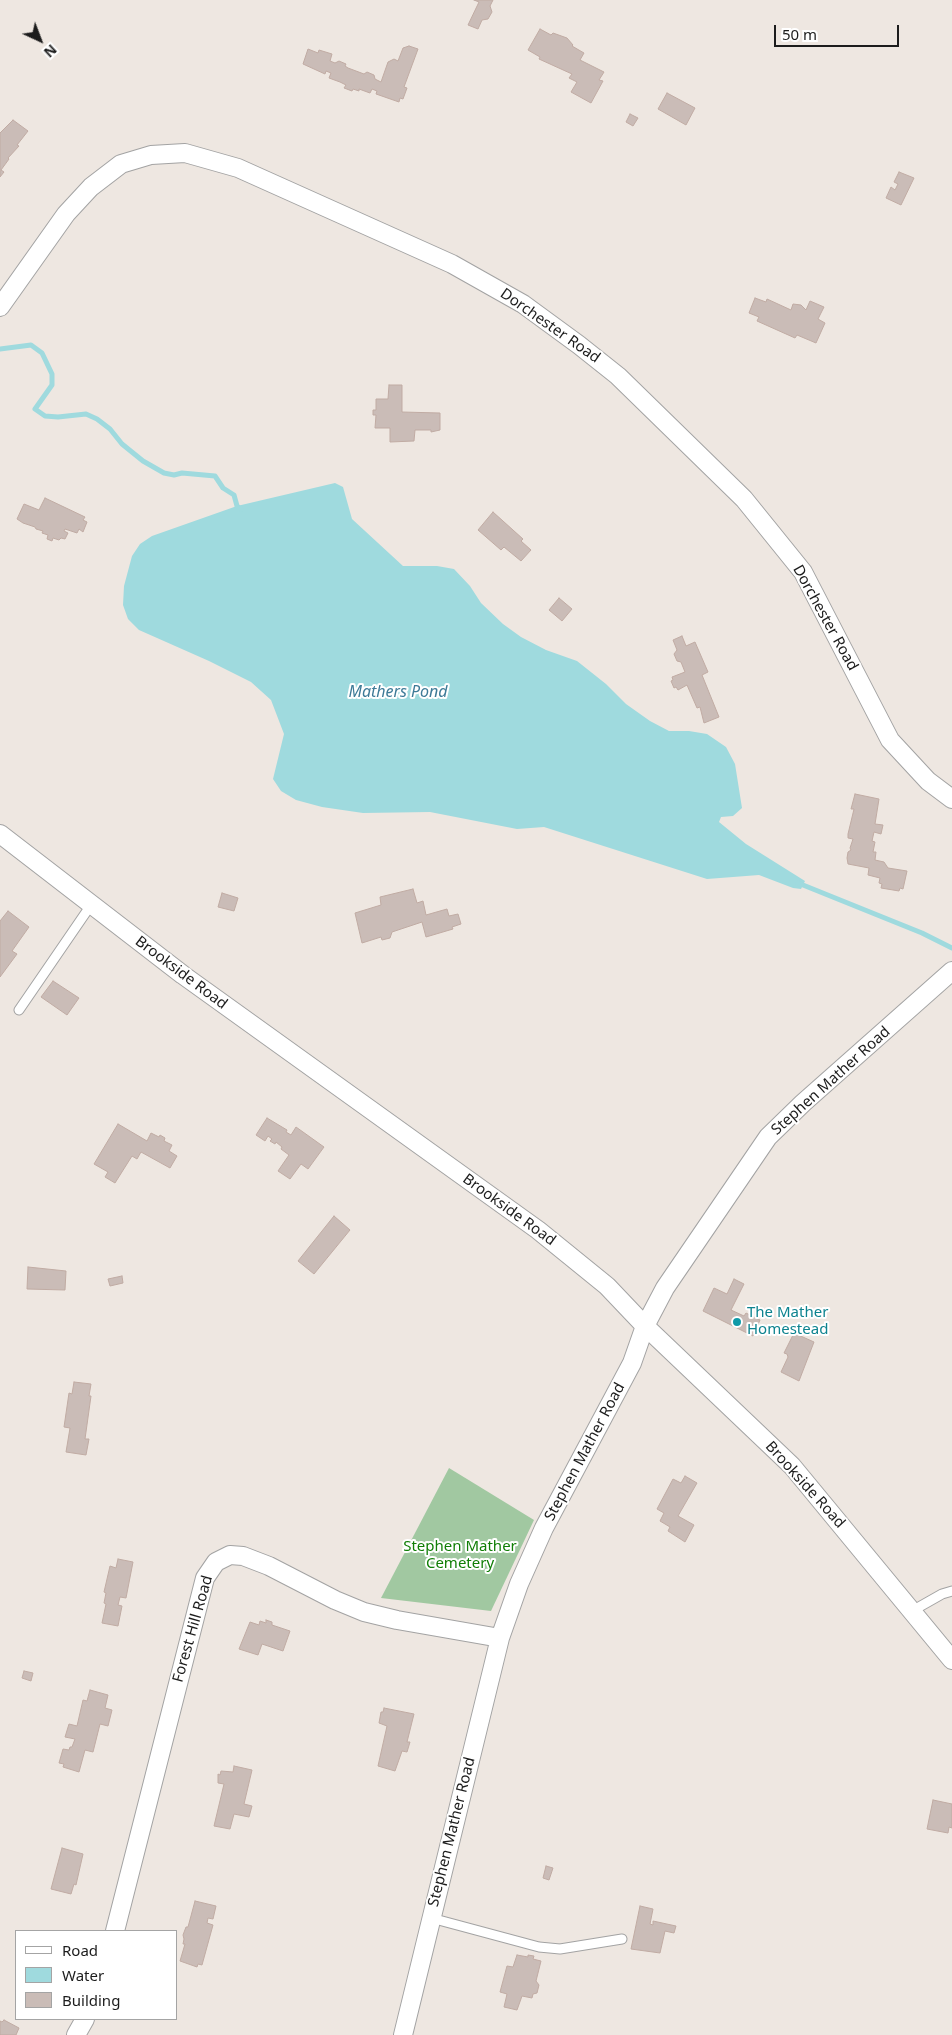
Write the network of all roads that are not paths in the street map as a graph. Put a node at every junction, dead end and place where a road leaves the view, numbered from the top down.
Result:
1 (0, 307) edge
2 (952, 799) edge
3 (0, 834) edge
4 (91, 905) junction
5 (952, 971) edge
6 (19, 1010) dead end
7 (645, 1326) junction
8 (952, 1592) edge
9 (912, 1611) junction
10 (500, 1638) junction
11 (952, 1660) edge
12 (431, 1918) junction
13 (115, 1930) edge
14 (622, 1939) dead end
15 (84, 2020) edge
16 (76, 2035) edge
17 (402, 2035) edge

1 - 2 street, Dorchester Road
3 - 4 street, Brookside Road
4 - 6 lane
4 - 7 street, Brookside Road
5 - 7 street, Stephen Mather Road
7 - 9 street, Brookside Road
7 - 10 street, Stephen Mather Road
8 - 9 lane
9 - 11 street, Brookside Road
10 - 12 street, Stephen Mather Road
10 - 13 street, Forest Hill Road
12 - 14 lane
12 - 17 street, Stephen Mather Road
15 - 16 street

